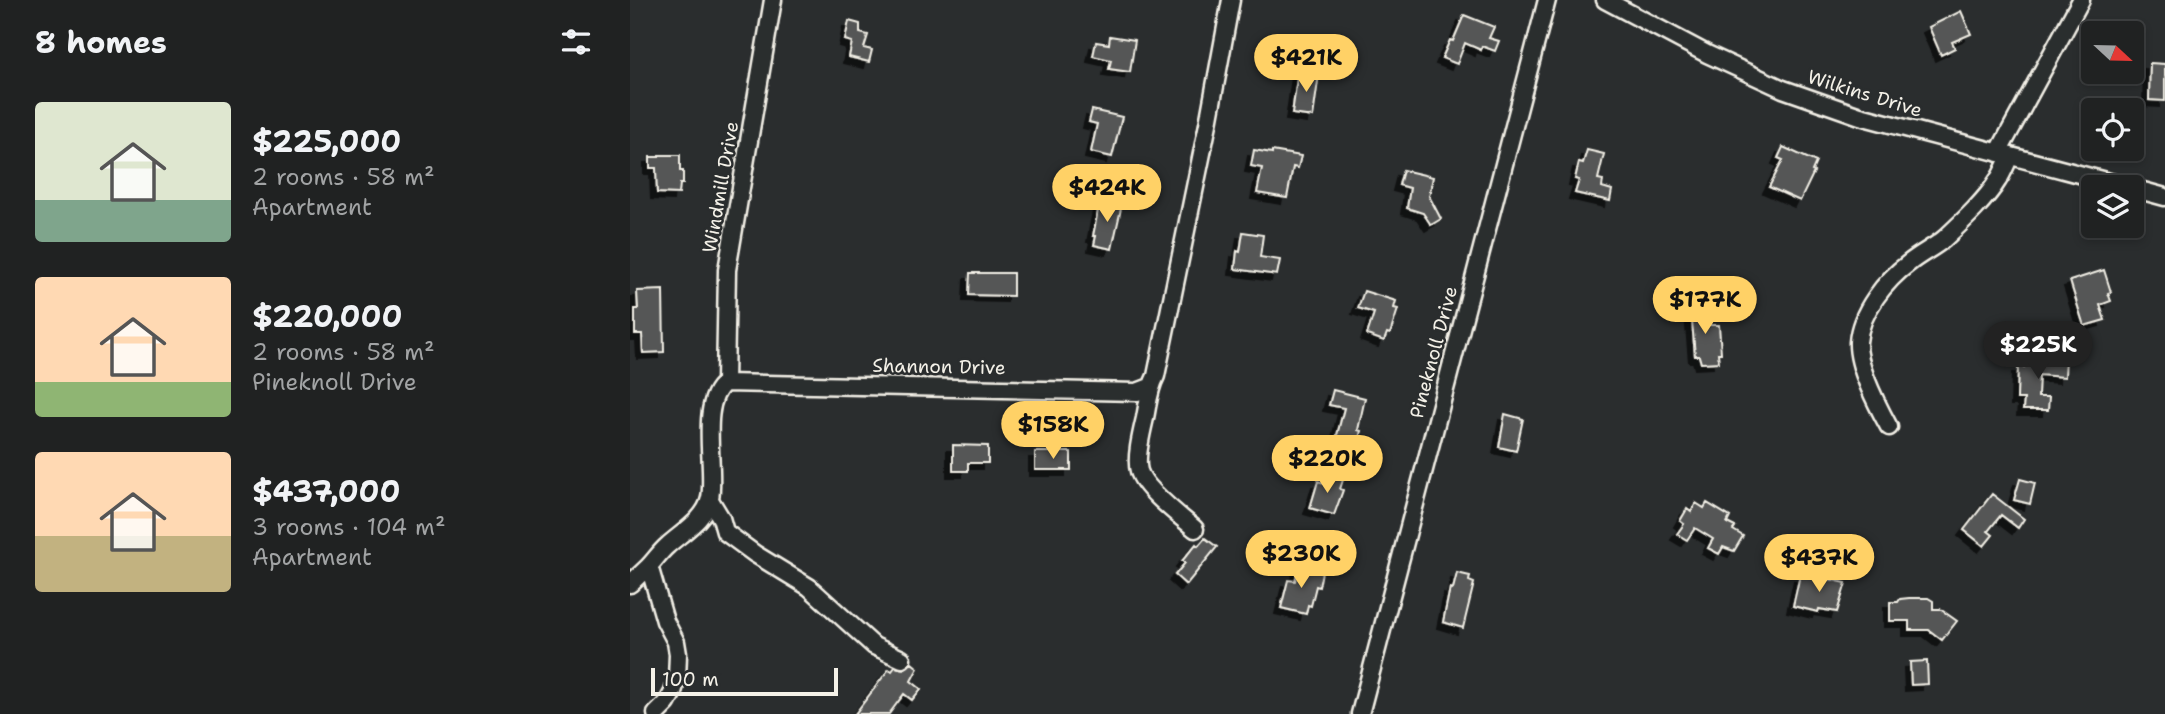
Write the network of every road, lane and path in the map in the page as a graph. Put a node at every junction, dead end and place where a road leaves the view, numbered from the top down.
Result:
1 (773, 0) edge
2 (1231, 0) edge
3 (1547, 0) edge
4 (1605, 0) edge
5 (2081, 0) edge
6 (2004, 154) junction
7 (2082, 175) edge
8 (2144, 192) edge
9 (2165, 197) edge
10 (725, 383) junction
11 (1150, 387) junction
12 (1889, 427) dead end
13 (710, 500) junction
14 (1195, 529) dead end
15 (649, 566) junction
16 (630, 584) edge
17 (902, 659) dead end
18 (656, 714) edge
19 (1360, 714) edge

1 - 10 street, Windmill Drive
2 - 11 street
3 - 19 street, Pineknoll Drive
4 - 6 street, Wilkins Drive
5 - 6 street
6 - 7 street, Wilkins Drive
6 - 12 street
8 - 9 street, Wilkins Drive
10 - 11 street, Shannon Drive
10 - 13 street
11 - 14 street
13 - 15 street
13 - 17 street
15 - 16 street
15 - 18 street

